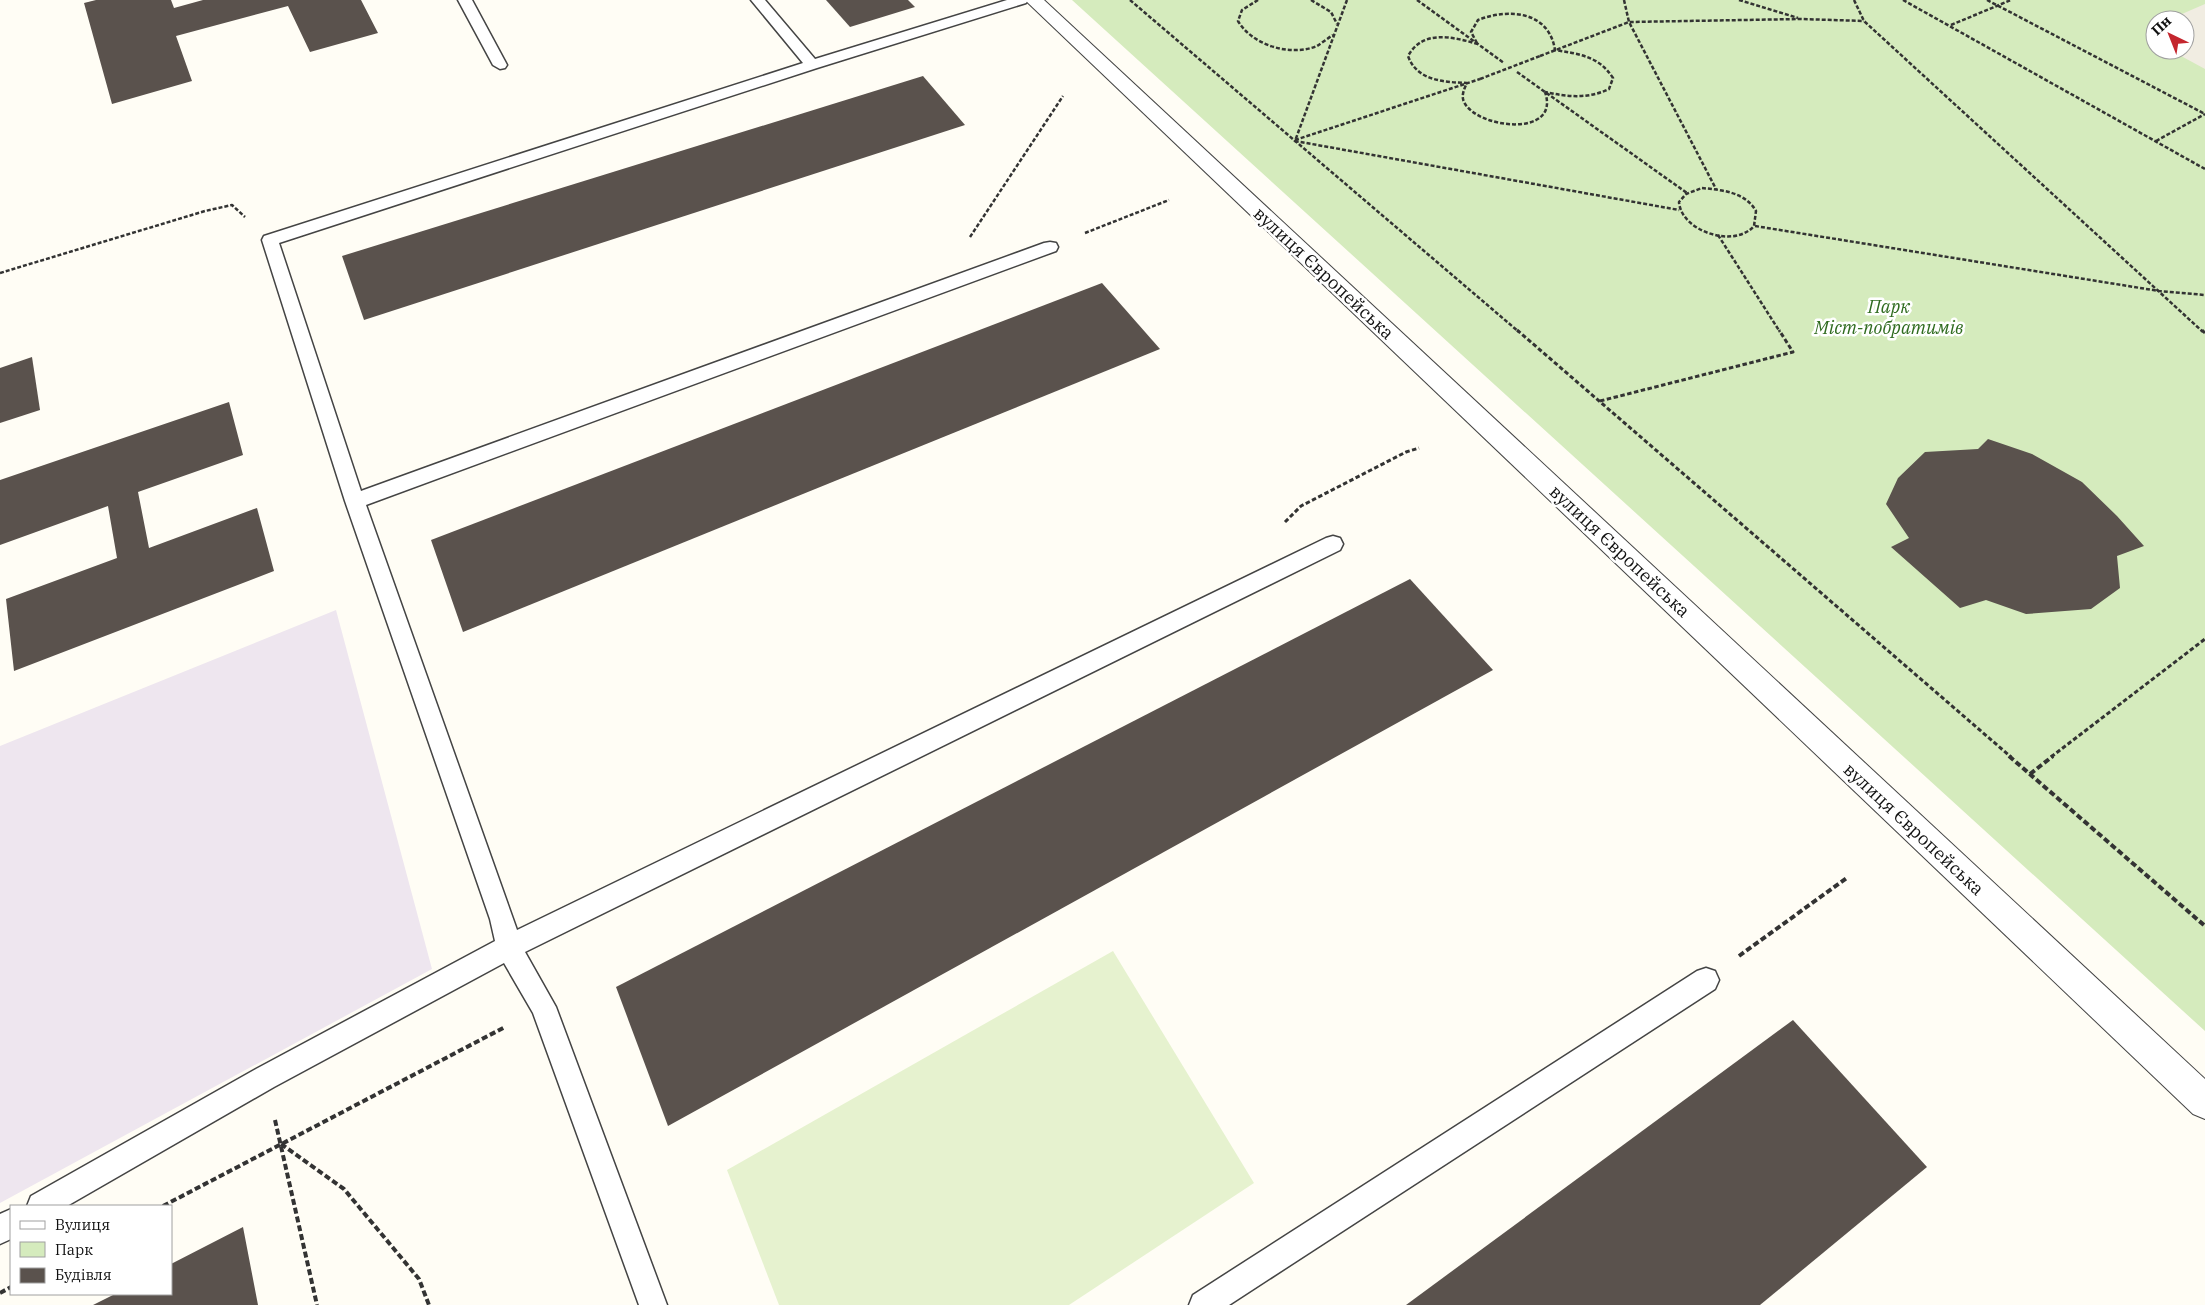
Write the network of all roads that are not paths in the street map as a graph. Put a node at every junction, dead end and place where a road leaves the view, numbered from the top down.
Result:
1 (465, 0) edge
2 (758, 0) edge
3 (1020, 0) edge
4 (1034, 0) edge
5 (500, 64) dead end
6 (812, 65) junction
7 (1050, 247) road end
8 (355, 501) junction
9 (1333, 544) dead end
10 (509, 946) junction
11 (1706, 980) road end
12 (2205, 1102) edge
13 (43, 1205) edge
14 (652, 1305) edge
15 (1203, 1305) edge

1 - 5 lane
2 - 6 lane
3 - 6 lane
4 - 12 street, вулиця Європейська
6 - 8 lane
7 - 8 lane
8 - 10 lane
9 - 10 lane
10 - 13 lane
10 - 14 lane
11 - 15 lane

